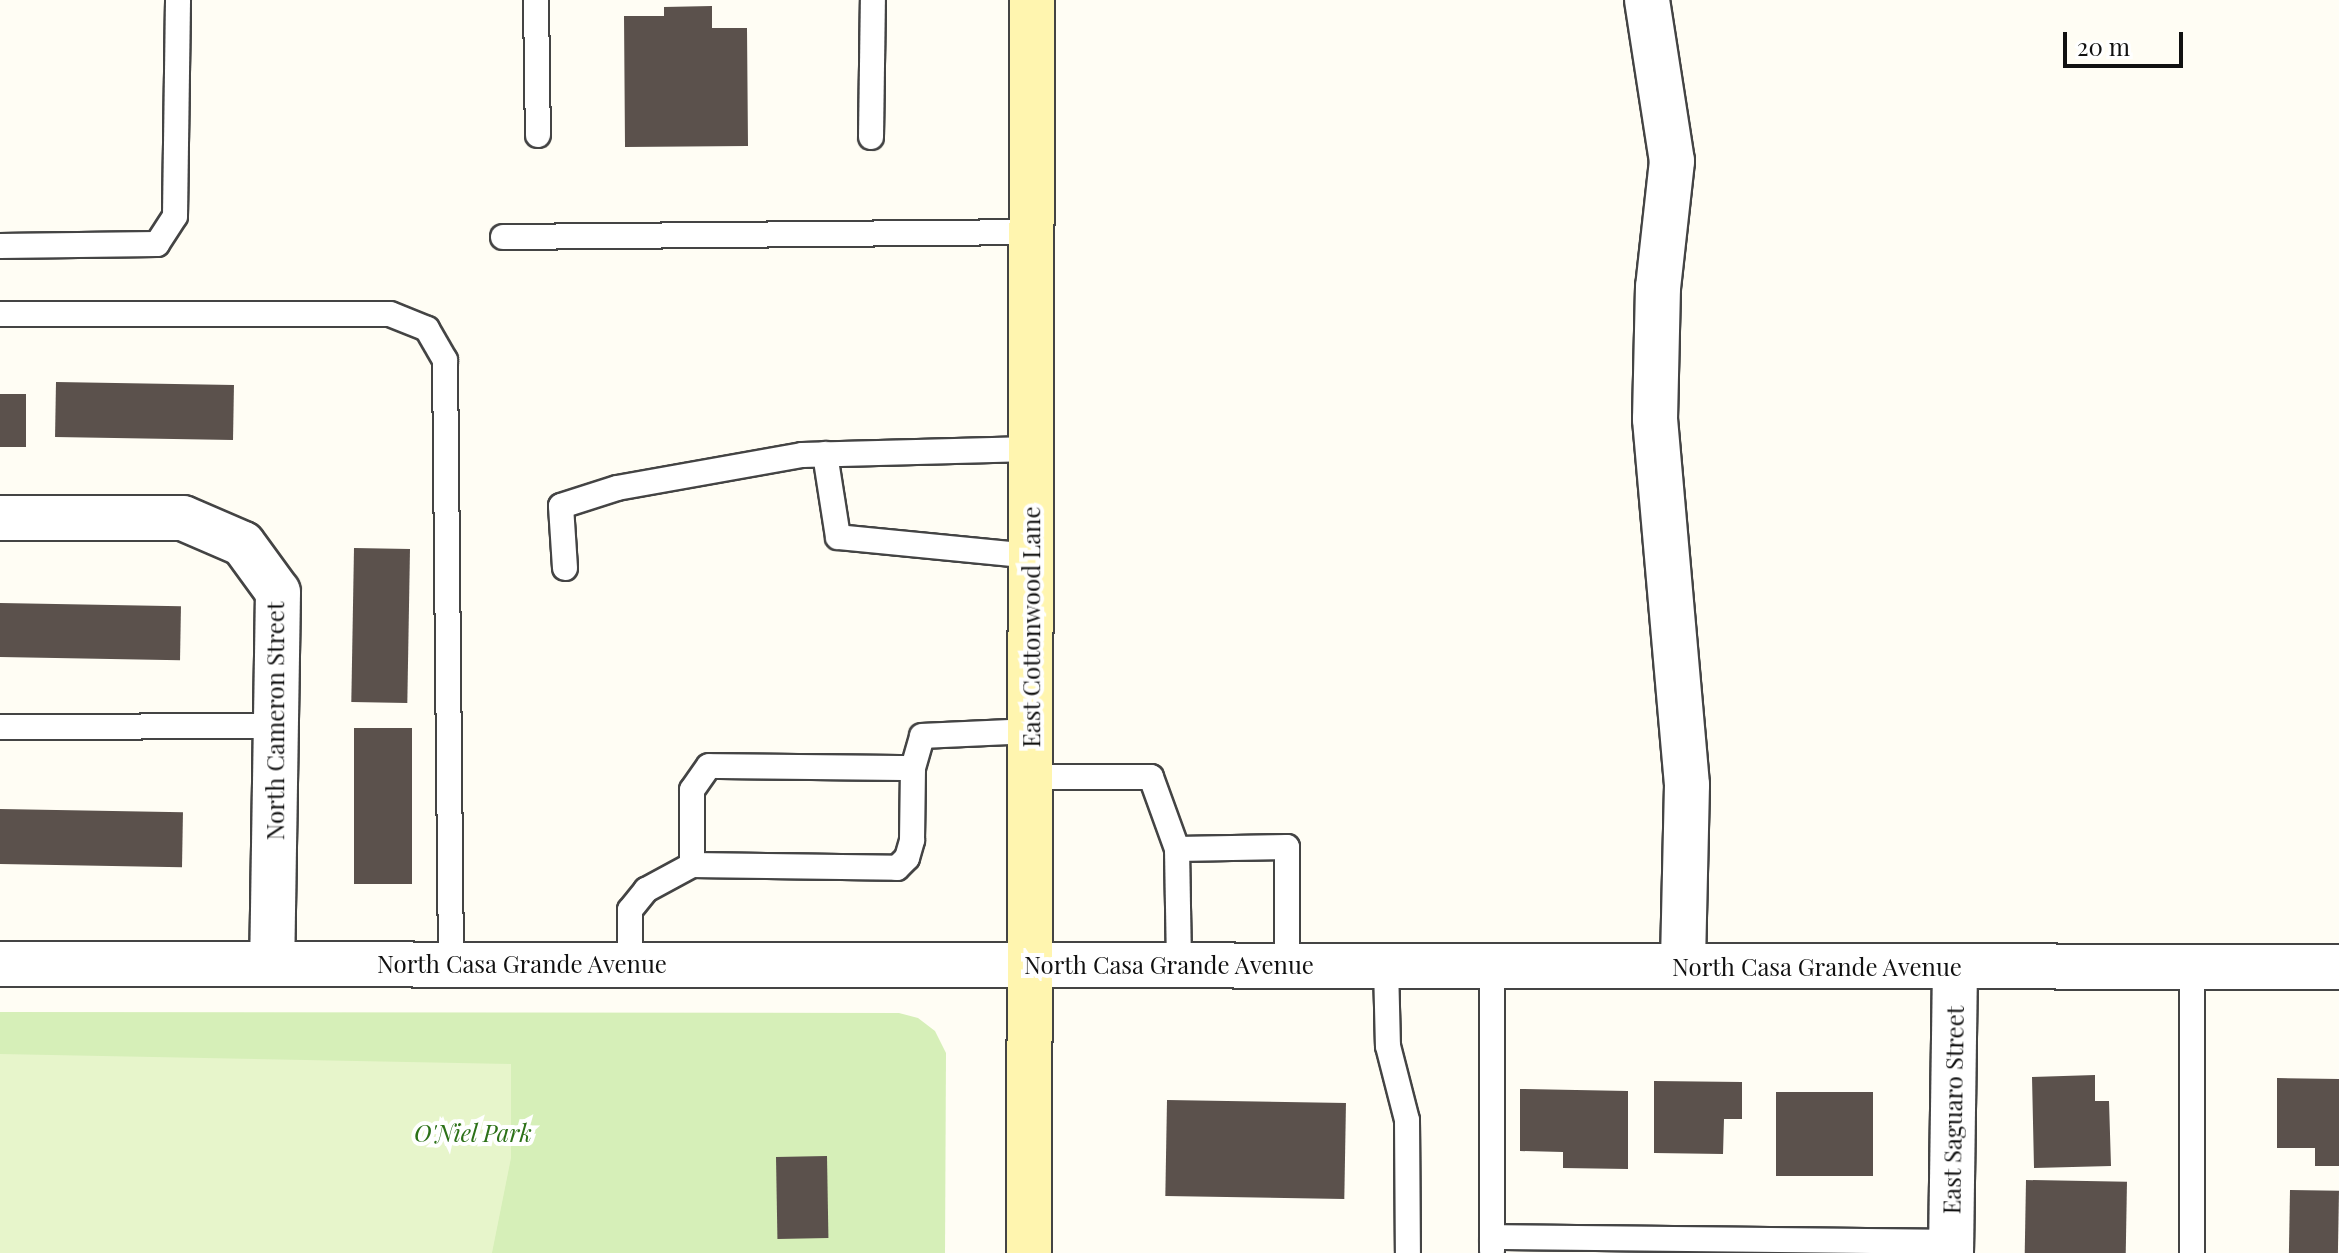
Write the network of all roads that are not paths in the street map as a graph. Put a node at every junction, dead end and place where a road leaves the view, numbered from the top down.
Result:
1 (178, 0) edge
2 (536, 0) edge
3 (873, 0) edge
4 (1032, 0) edge
5 (1647, 0) edge
6 (538, 135) dead end
7 (871, 137) dead end
8 (1031, 232) junction
9 (503, 237) dead end
10 (0, 246) edge
11 (0, 314) edge
12 (1031, 449) junction
13 (825, 454) junction
14 (0, 518) edge
15 (1031, 556) junction
16 (565, 568) dead end
17 (276, 726) junction
18 (0, 727) edge
19 (1031, 731) junction
20 (913, 768) junction
21 (1031, 777) junction
22 (1177, 849) junction
23 (692, 865) junction
24 (0, 964) edge
25 (272, 964) junction
26 (451, 964) junction
27 (630, 965) junction
28 (1030, 965) junction
29 (1179, 965) junction
30 (1287, 966) junction
31 (1386, 966) junction
32 (1492, 966) junction
33 (1683, 966) junction
34 (1955, 967) junction
35 (2192, 967) junction
36 (2339, 967) edge
37 (1492, 1245) edge
38 (1951, 1247) edge
39 (1029, 1253) edge
40 (1408, 1253) edge
41 (2192, 1253) edge

1 - 10 lane
2 - 6 lane
3 - 7 lane
4 - 8 main road, East Cottonwood Lane
5 - 33 street
8 - 9 lane
8 - 12 main road, East Cottonwood Lane
11 - 26 lane
12 - 13 lane
12 - 15 main road, East Cottonwood Lane
13 - 15 lane
13 - 16 lane
14 - 17 street, North Cameron Street
15 - 19 main road, East Cottonwood Lane
17 - 18 lane
17 - 25 street, North Cameron Street
19 - 20 lane
19 - 21 main road, East Cottonwood Lane
20 - 23 lane
20 - 23 lane
21 - 22 lane
21 - 28 main road, East Cottonwood Lane
22 - 29 lane
22 - 30 lane
23 - 27 lane
24 - 25 street, North Casa Grande Avenue
25 - 26 street, North Casa Grande Avenue
26 - 27 street, North Casa Grande Avenue
27 - 28 street, North Casa Grande Avenue
28 - 29 street, North Casa Grande Avenue
28 - 39 main road, East Cottonwood Lane
29 - 30 street, North Casa Grande Avenue
30 - 31 street, North Casa Grande Avenue
31 - 32 street, North Casa Grande Avenue
31 - 40 lane
32 - 33 street, North Casa Grande Avenue
32 - 37 lane
33 - 34 street, North Casa Grande Avenue
34 - 35 street, North Casa Grande Avenue
34 - 38 street, East Saguaro Street
35 - 36 street, North Casa Grande Avenue
35 - 41 lane
37 - 38 lane

